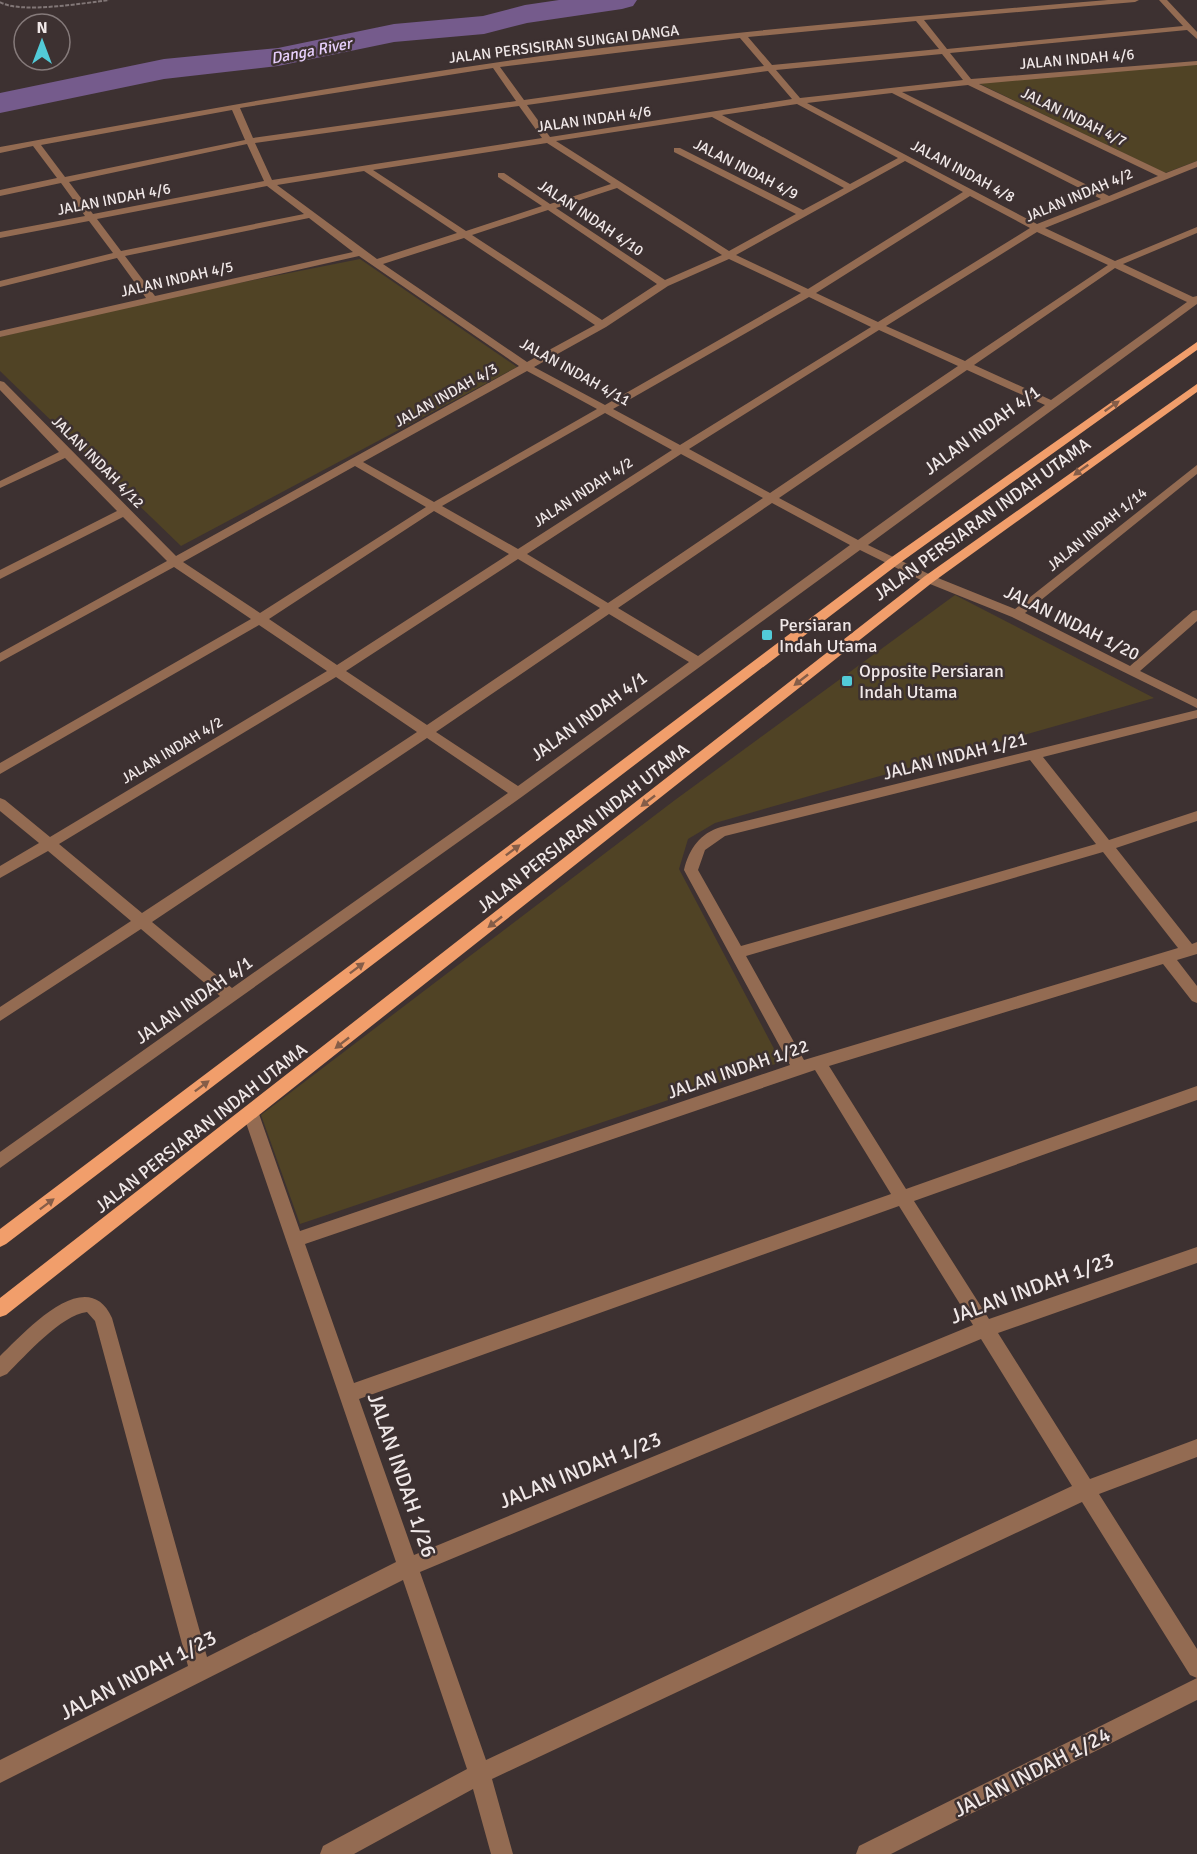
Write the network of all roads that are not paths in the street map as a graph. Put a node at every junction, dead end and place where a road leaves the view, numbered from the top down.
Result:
1 (1135, 0) edge
2 (1163, 0) edge
3 (918, 18) junction
4 (1188, 28) junction
5 (743, 36) junction
6 (1197, 37) edge
7 (943, 50) junction
8 (1197, 63) edge
9 (495, 64) junction
10 (770, 68) junction
11 (969, 82) junction
12 (892, 90) junction
13 (798, 101) junction
14 (522, 104) junction
15 (234, 105) junction
16 (715, 115) junction
17 (547, 139) junction
18 (251, 141) junction
19 (35, 143) junction
20 (0, 150) edge
21 (676, 150) dead end
22 (906, 157) junction
23 (1197, 164) edge
24 (365, 168) junction
25 (501, 175) dead end
26 (1166, 177) junction
27 (61, 179) junction
28 (269, 183) junction
29 (617, 185) junction
30 (851, 188) junction
31 (970, 192) junction
32 (0, 193) edge
33 (1108, 200) junction
34 (548, 209) junction
35 (803, 214) junction
36 (311, 215) junction
37 (89, 218) junction
38 (1037, 228) junction
39 (1197, 230) edge
40 (0, 235) edge
41 (466, 235) junction
42 (361, 253) junction
43 (118, 255) junction
44 (729, 255) junction
45 (375, 263) junction
46 (1115, 264) junction
47 (0, 284) edge
48 (664, 284) junction
49 (809, 293) junction
50 (153, 300) junction
51 (1195, 300) edge
52 (602, 325) junction
53 (878, 326) junction
54 (0, 334) edge
55 (1197, 345) edge
56 (967, 366) junction
57 (527, 367) junction
58 (0, 384) edge
59 (1197, 387) edge
60 (1052, 404) junction
61 (608, 410) junction
62 (681, 449) junction
63 (66, 453) junction
64 (354, 462) junction
65 (1194, 475) edge
66 (0, 485) edge
67 (772, 498) junction
68 (433, 507) junction
69 (126, 512) junction
70 (857, 544) junction
71 (518, 554) junction
72 (175, 562) junction
73 (893, 562) junction
74 (0, 575) edge
75 (929, 579) junction
76 (607, 607) junction
77 (1016, 614) junction
78 (1197, 614) edge
79 (260, 619) junction
80 (0, 658) edge
81 (697, 661) junction
82 (338, 670) junction
83 (1132, 671) junction
84 (1197, 704) edge
85 (1197, 714) edge
86 (428, 731) junction
87 (1033, 754) junction
88 (0, 769) edge
89 (518, 793) junction
90 (0, 803) edge
91 (1197, 816) edge
92 (47, 843) junction
93 (1106, 846) junction
94 (0, 873) edge
95 (142, 920) junction
96 (1193, 949) edge
97 (737, 953) junction
98 (1166, 957) junction
99 (232, 997) junction
100 (1197, 997) edge
101 (0, 1015) edge
102 (818, 1062) junction
103 (800, 1068) junction
104 (1197, 1093) edge
105 (251, 1114) junction
106 (0, 1161) edge
107 (903, 1197) junction
108 (0, 1239) edge
109 (295, 1240) junction
110 (1197, 1255) edge
111 (0, 1309) edge
112 (985, 1329) junction
113 (0, 1368) edge
114 (348, 1394) junction
115 (1197, 1448) edge
116 (1086, 1490) junction
117 (408, 1566) junction
118 (1197, 1668) edge
119 (200, 1671) junction
120 (1197, 1689) edge
121 (0, 1772) edge
122 (480, 1774) junction
123 (331, 1854) edge
124 (502, 1854) edge
125 (867, 1854) edge

1 - 3 street, JALAN PERSISIRAN SUNGAI DANGA
2 - 4 street
3 - 5 street, JALAN PERSISIRAN SUNGAI DANGA
3 - 7 street
4 - 6 street
4 - 7 street
5 - 9 street, JALAN PERSISIRAN SUNGAI DANGA
5 - 10 street, JALAN INDAH 4/8
7 - 10 street
7 - 11 street
8 - 11 street, JALAN INDAH 4/6
9 - 14 street
9 - 15 street, JALAN PERSISIRAN SUNGAI DANGA
10 - 13 street, JALAN INDAH 4/8
10 - 14 street
11 - 12 street, JALAN INDAH 4/6
11 - 26 street, JALAN INDAH 4/7
12 - 13 street, JALAN INDAH 4/6
12 - 33 street
13 - 16 street, JALAN INDAH 4/6
13 - 22 street, JALAN INDAH 4/8
14 - 17 street
14 - 18 street
15 - 18 street, JALAN INDAH 4/11
15 - 19 street, JALAN PERSISIRAN SUNGAI DANGA
16 - 17 street, JALAN INDAH 4/6
16 - 30 street
17 - 24 street, JALAN INDAH 4/6
17 - 29 street
18 - 27 street
18 - 28 street, JALAN INDAH 4/11
19 - 20 street, JALAN PERSISIRAN SUNGAI DANGA
19 - 27 street
21 - 35 street, JALAN INDAH 4/9
22 - 30 street, JALAN INDAH 4/3
22 - 31 street, JALAN INDAH 4/8
23 - 26 street, JALAN INDAH 4/2
24 - 28 street, JALAN INDAH 4/6
24 - 41 street
25 - 34 street, JALAN INDAH 4/10
26 - 33 street, JALAN INDAH 4/2
27 - 32 street
27 - 37 street
28 - 36 street, JALAN INDAH 4/11
28 - 37 street, JALAN INDAH 4/6
29 - 34 street
29 - 44 street
30 - 35 street, JALAN INDAH 4/3
31 - 38 street, JALAN INDAH 4/8
31 - 49 street
33 - 38 street, JALAN INDAH 4/2
34 - 41 street
34 - 48 street, JALAN INDAH 4/10
35 - 44 street, JALAN INDAH 4/3
36 - 42 street, JALAN INDAH 4/11
36 - 43 street
37 - 40 street, JALAN INDAH 4/6
37 - 43 street
38 - 46 street, JALAN INDAH 4/8
38 - 53 street, JALAN INDAH 4/2
39 - 46 street
41 - 45 street
41 - 52 street
42 - 45 street, JALAN INDAH 4/11
42 - 50 street, JALAN INDAH 4/5
43 - 47 street
43 - 50 street
44 - 48 street, JALAN INDAH 4/3
44 - 49 street
45 - 57 street, JALAN INDAH 4/11
46 - 51 street, JALAN INDAH 4/8
46 - 56 street
48 - 52 street, JALAN INDAH 4/3
49 - 53 street
49 - 61 street
50 - 54 street, JALAN INDAH 4/5
51 - 60 street, JALAN INDAH 4/1
52 - 57 street, JALAN INDAH 4/3
53 - 56 street
53 - 62 street, JALAN INDAH 4/2
73 -> 55 main road, JALAN PERSIARAN INDAH UTAMA
56 - 60 street
56 - 67 street
57 - 61 street, JALAN INDAH 4/11
57 - 64 street, JALAN INDAH 4/3
58 - 63 street, JALAN INDAH 4/12
59 -> 75 main road, JALAN PERSIARAN INDAH UTAMA
60 - 70 street, JALAN INDAH 4/1
61 - 62 street, JALAN INDAH 4/11
61 - 68 street
62 - 67 street, JALAN INDAH 4/11
62 - 71 street, JALAN INDAH 4/2
63 - 66 street
63 - 69 street, JALAN INDAH 4/12
64 - 68 street
64 - 72 street, JALAN INDAH 4/3
65 - 77 street, JALAN INDAH 1/14
67 - 70 street, JALAN INDAH 4/11
67 - 76 street
68 - 71 street
68 - 79 street
69 - 72 street, JALAN INDAH 4/12
69 - 74 street
70 - 73 street, JALAN INDAH 4/11
70 - 81 street, JALAN INDAH 4/1
71 - 76 street
71 - 82 street, JALAN INDAH 4/2
72 - 79 street, JALAN INDAH 4/12
72 - 80 street, JALAN INDAH 4/3
73 - 75 street, JALAN INDAH 4/11
108 -> 73 main road, JALAN PERSIARAN INDAH UTAMA
75 - 77 street, JALAN INDAH 1/20
75 -> 105 main road, JALAN PERSIARAN INDAH UTAMA
76 - 81 street
76 - 86 street
77 - 83 street, JALAN INDAH 1/20
78 - 83 street
79 - 82 street, JALAN INDAH 4/12
79 - 88 street
81 - 89 street, JALAN INDAH 4/1
82 - 86 street, JALAN INDAH 4/12
82 - 92 street, JALAN INDAH 4/2
83 - 84 street, JALAN INDAH 1/20
85 - 87 street, JALAN INDAH 1/21
86 - 89 street, JALAN INDAH 4/12
86 - 95 street
87 - 93 street
87 - 97 street, JALAN INDAH 1/21
89 - 99 street, JALAN INDAH 4/1
90 - 92 street
91 - 93 street
92 - 94 street, JALAN INDAH 4/2
92 - 95 street
93 - 96 street
93 - 97 street
95 - 99 street
95 - 101 street
96 - 98 street, JALAN INDAH 1/22
97 - 103 street
98 - 100 street
98 - 102 street, JALAN INDAH 1/22
99 - 106 street, JALAN INDAH 4/1
102 - 103 street, JALAN INDAH 1/22
102 - 107 street
103 - 109 street, JALAN INDAH 1/22
104 - 107 street
105 - 109 street, JALAN INDAH 1/26
105 - 111 main road, JALAN PERSIARAN INDAH UTAMA
107 - 112 street
107 - 114 street
109 - 114 street, JALAN INDAH 1/26
110 - 112 street, JALAN INDAH 1/23
112 - 116 street
112 - 117 street, JALAN INDAH 1/23
113 - 119 street
114 - 117 street, JALAN INDAH 1/26
115 - 116 street
116 - 118 street
116 - 122 street
117 - 119 street, JALAN INDAH 1/23
117 - 122 street, JALAN INDAH 1/26
119 - 121 street, JALAN INDAH 1/23
120 - 125 street, JALAN INDAH 1/24
122 - 123 street
122 - 124 street, JALAN INDAH 1/26

